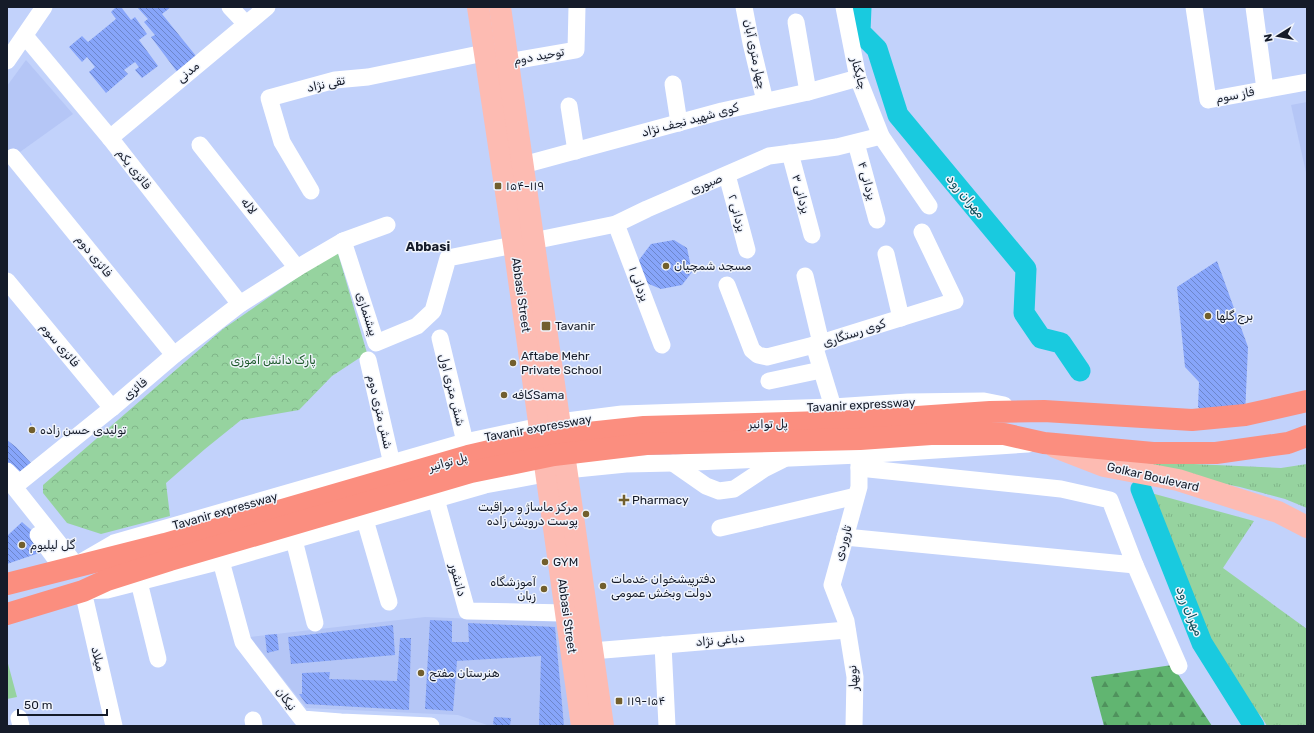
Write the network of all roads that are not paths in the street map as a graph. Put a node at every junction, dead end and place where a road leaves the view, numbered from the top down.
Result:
1 (44, 7) edge
2 (230, 7) edge
3 (266, 7) edge
4 (478, 7) edge
5 (500, 7) edge
6 (577, 7) edge
7 (744, 7) edge
8 (844, 7) edge
9 (1194, 7) edge
10 (1254, 7) edge
11 (796, 22) dead end
12 (246, 24) junction
13 (25, 36) junction
14 (504, 36) junction
15 (484, 47) junction
16 (7, 61) edge
17 (508, 62) junction
18 (858, 78) junction
19 (1307, 82) edge
20 (673, 84) dead end
21 (1265, 90) junction
22 (808, 92) junction
23 (765, 101) junction
24 (569, 106) dead end
25 (679, 123) junction
26 (881, 136) junction
27 (110, 138) junction
28 (856, 142) junction
29 (200, 145) dead end
30 (576, 151) junction
31 (790, 153) junction
32 (13, 157) dead end
33 (523, 165) junction
34 (727, 175) junction
35 (311, 191) dead end
36 (929, 206) dead end
37 (877, 220) dead end
38 (616, 224) junction
39 (388, 225) dead end
40 (922, 232) dead end
41 (812, 235) dead end
42 (344, 241) junction
43 (523, 243) junction
44 (747, 250) dead end
45 (886, 254) dead end
46 (298, 268) junction
47 (804, 276) dead end
48 (7, 282) edge
49 (727, 285) dead end
50 (240, 304) junction
51 (901, 318) junction
52 (440, 338) dead end
53 (818, 344) junction
54 (662, 345) dead end
55 (174, 355) junction
56 (368, 360) dead end
57 (821, 370) junction
58 (769, 381) dead end
59 (1307, 401) edge
60 (833, 407) junction
61 (112, 408) junction
62 (1044, 411) junction
63 (622, 414) junction
64 (549, 423) junction
65 (930, 425) junction
66 (1307, 436) edge
67 (471, 440) junction
68 (1044, 443) junction
69 (787, 458) junction
70 (859, 461) junction
71 (673, 463) junction
72 (392, 464) junction
73 (626, 464) junction
74 (556, 471) junction
75 (11, 484) edge
76 (485, 485) junction
77 (856, 496) junction
78 (436, 499) junction
79 (365, 520) junction
80 (1307, 527) edge
81 (720, 528) dead end
82 (845, 537) junction
83 (294, 540) junction
84 (167, 552) junction
85 (221, 561) junction
86 (1135, 564) junction
87 (70, 567) junction
88 (139, 582) junction
89 (7, 584) edge
90 (83, 591) junction
91 (389, 602) dead end
92 (567, 613) junction
93 (7, 614) edge
94 (315, 623) dead end
95 (847, 630) junction
96 (663, 645) junction
97 (592, 651) junction
98 (158, 659) dead end
99 (1179, 666) dead end
100 (342, 724) edge
101 (114, 726) edge
102 (426, 726) edge
103 (431, 726) edge
104 (582, 726) edge
105 (603, 726) edge
106 (667, 726) edge
107 (854, 726) edge

1 - 13 street
2 - 12 street
3 - 12 street, مدنی
4 - 15 main road, Abbasi Street
5 - 14 main road, Abbasi Street
6 - 17 street, توحید دوم
7 - 23 street, چهار متری آبان
8 - 18 street, چایکنار
9 - 21 street, فاز سوم
10 - 21 street
11 - 22 street
12 - 27 street, مدنی
13 - 16 street
13 - 27 street, فائزی یکم
14 - 15 main road
14 - 17 main road, Abbasi Street
15 - 35 street, تقی نژاد
15 - 43 main road, Abbasi Street
17 - 33 main road, Abbasi Street
18 - 22 street, کوی شهید نجف نژاد
18 - 26 street, چایکنار
19 - 21 street, فاز سوم
20 - 25 street
22 - 23 street, کوی شهید نجف نژاد
23 - 25 street, کوی شهید نجف نژاد
24 - 30 street
25 - 30 street, کوی شهید نجف نژاد
26 - 28 street, صبوری
26 - 36 street, چایکنار
27 - 50 street, فائزی یکم
28 - 31 street, صبوری
28 - 37 street, یزدانی ۴
29 - 46 street, لاله
30 - 33 street, کوی شهید نجف نژاد
31 - 34 street, صبوری
31 - 41 street, یزدانی ۳
32 - 55 street, فائزی دوم
33 - 43 main road, Abbasi Street
34 - 38 street, صبوری
34 - 44 street, یزدانی ۲
38 - 43 street, صبوری
38 - 54 street, یزدانی ۱
39 - 42 street, فائزی
40 - 51 street, کوی رستگاری
42 - 43 street, پیشنمازی
42 - 46 street, فائزی
43 - 64 main road, Abbasi Street
45 - 51 street
46 - 50 street, فائزی
47 - 53 street
48 - 61 street, فائزی سوم
49 - 53 street
50 - 55 street, فائزی
51 - 53 street, کوی رستگاری
52 - 67 street, شش متری اول
53 - 57 street, کوی رستگاری
55 - 61 street, فائزی
56 - 72 street, شش متری دوم
57 - 58 street
57 - 60 street, کوی رستگاری
59 - 62 highway, Tavanir expressway
60 - 62 street, Tavanir expressway
60 - 63 street, Tavanir expressway
61 - 75 street, فائزی
62 - 65 highway, Tavanir expressway
63 - 64 street, Tavanir expressway
63 - 73 street
64 - 67 street, Tavanir expressway
64 - 74 main road, Abbasi Street
65 - 68 highway
65 - 84 highway, پل توانیر
66 - 68 highway
67 - 72 street, Tavanir expressway
67 - 76 street
68 - 70 street
68 - 80 main road, Golkar Boulevard
69 - 70 street
69 - 71 street
69 - 71 street
70 - 77 street, تاروردی
70 - 86 street
71 - 73 street
72 - 87 street, Tavanir expressway
73 - 74 street
74 - 76 street
74 - 92 main road, Abbasi Street
74 - 97 main road, Abbasi Street
75 - 87 street, فائزی
76 - 78 street
77 - 81 street
77 - 82 street, تاروردی
78 - 79 street
78 - 92 street, دانشور
79 - 83 street
79 - 91 street
82 - 86 street
82 - 95 street, تاروردی
83 - 85 street
83 - 94 street
84 - 87 highway, Tavanir expressway
84 - 90 highway
85 - 88 street
85 - 100 street, نیکان
86 - 99 street
87 - 89 highway, Tavanir expressway
88 - 90 street
88 - 98 street
90 - 93 highway
90 - 101 street, میلاد
92 - 104 main road, Abbasi Street
95 - 96 street, دباغی نژاد
95 - 107 street, نوبهار
96 - 97 street, دباغی نژاد
96 - 106 street
97 - 105 main road, Abbasi Street
100 - 102 street, نیکان
102 - 103 street, نیکان

